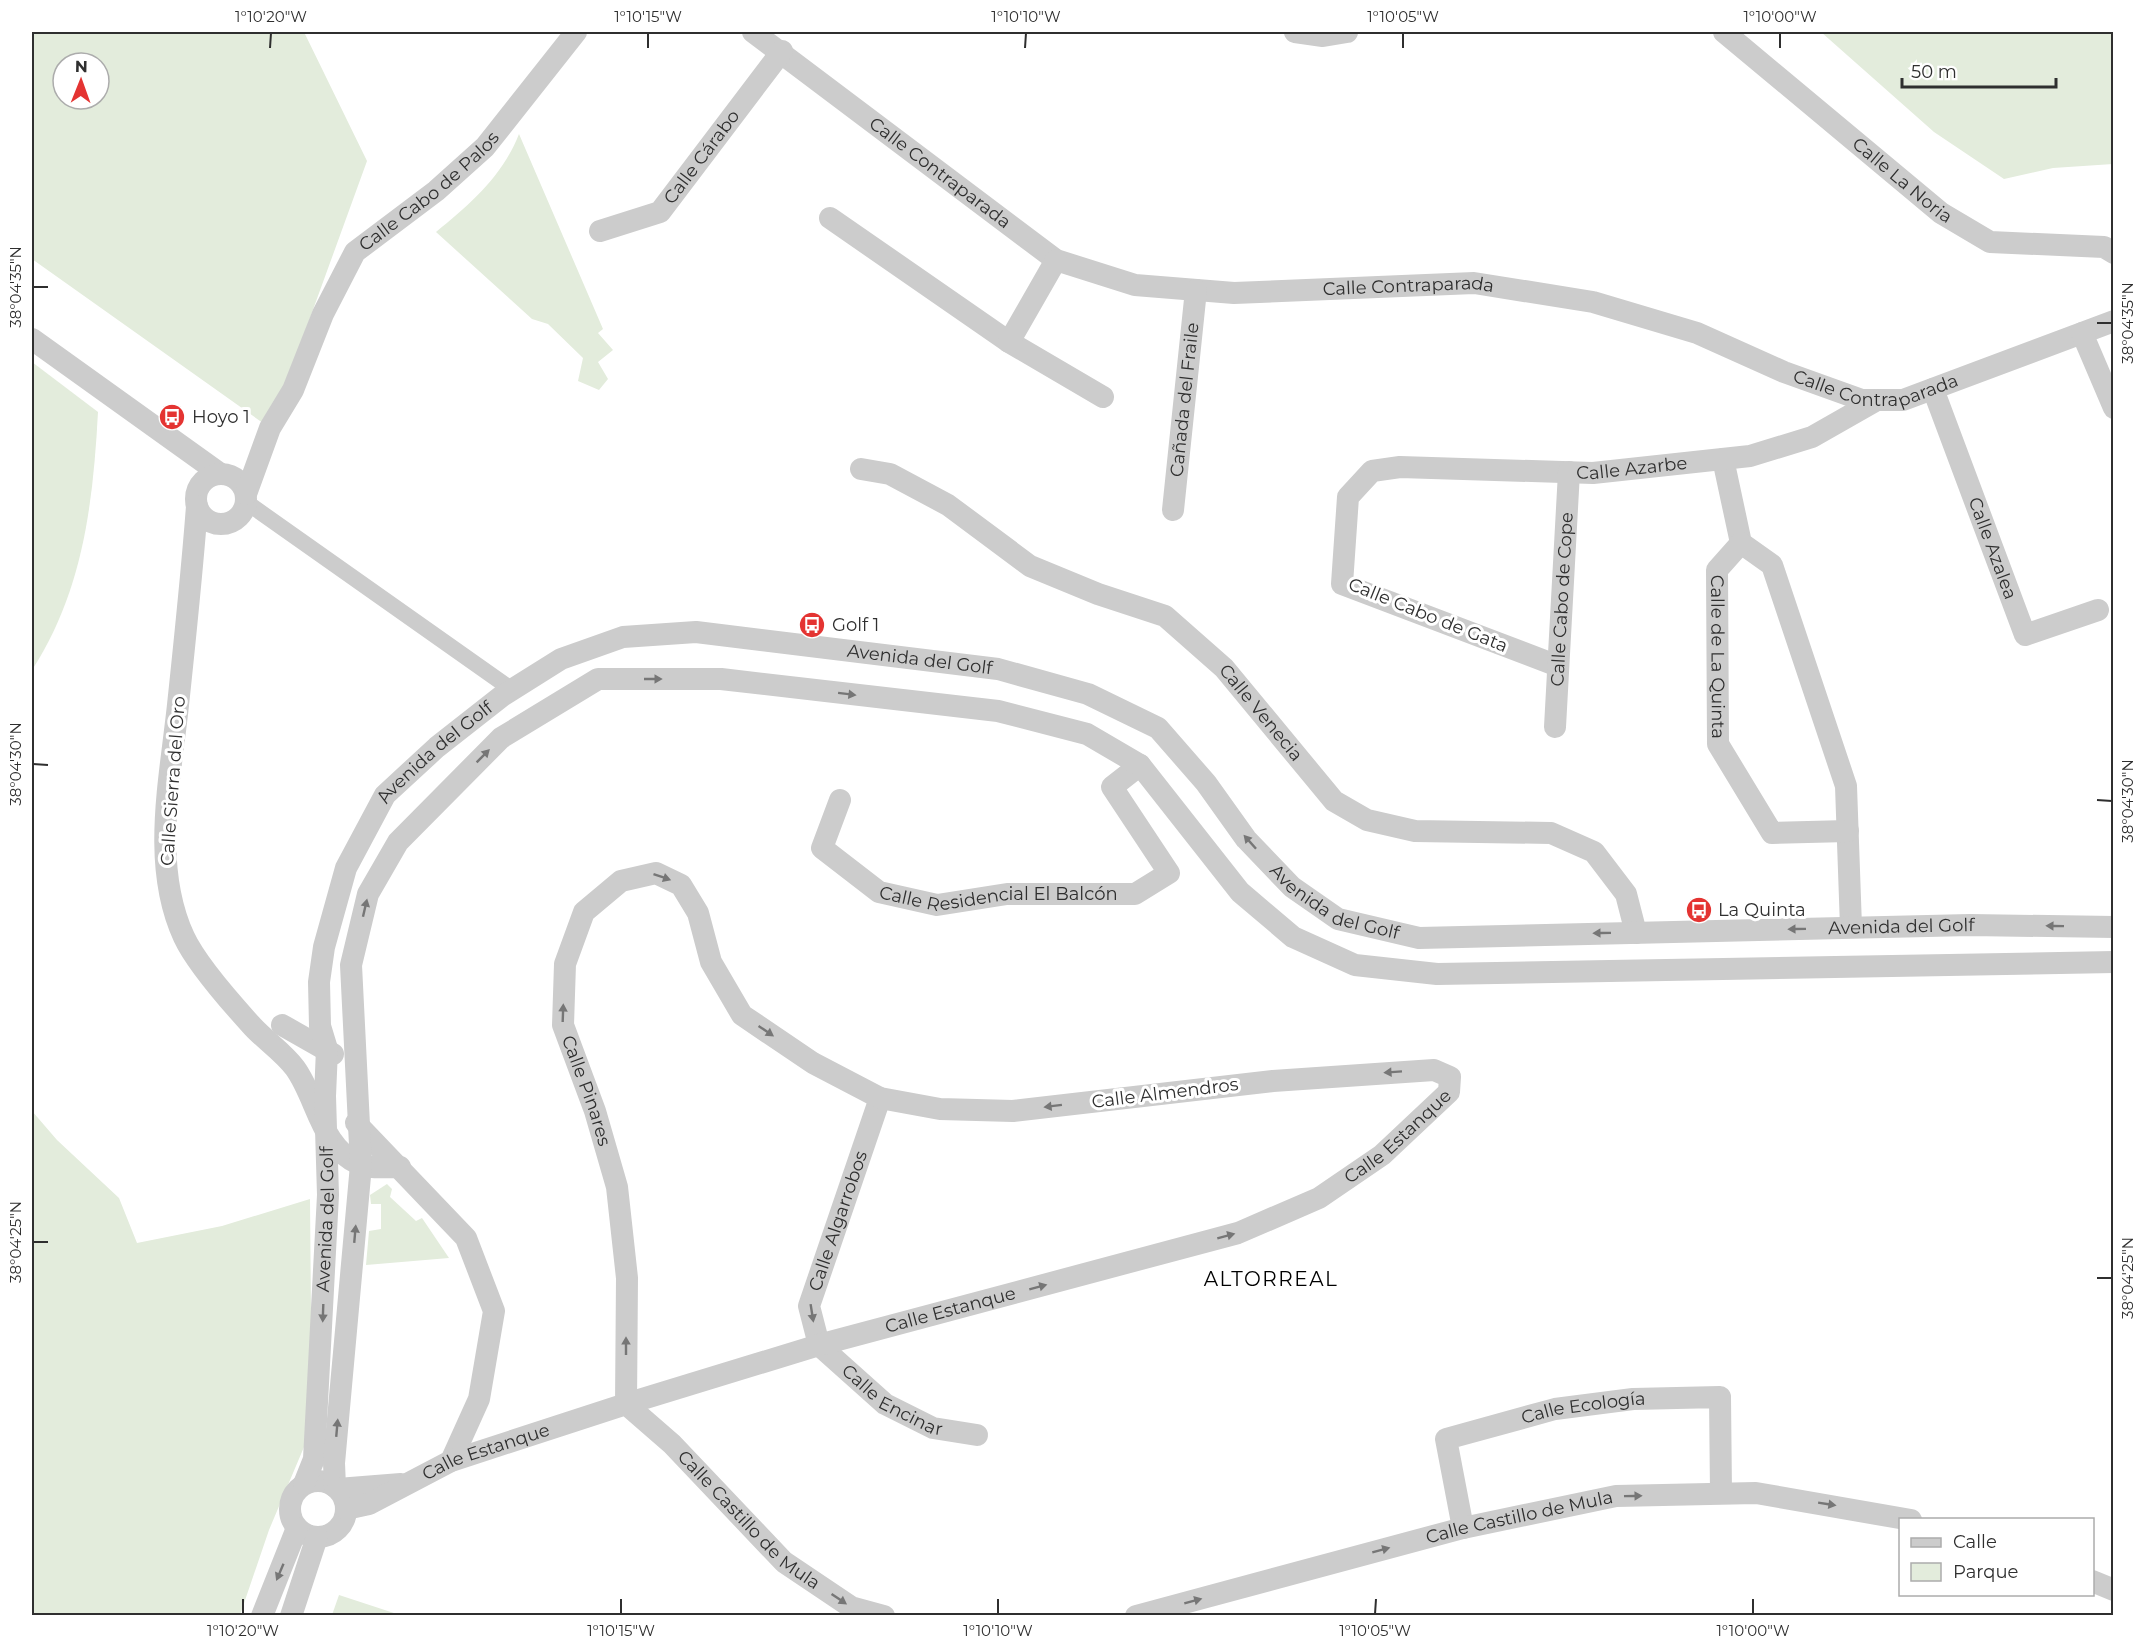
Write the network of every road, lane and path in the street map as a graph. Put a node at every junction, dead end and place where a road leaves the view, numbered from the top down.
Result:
1 (576, 32) edge
2 (753, 32) edge
3 (1294, 32) edge
4 (1347, 32) edge
5 (1724, 32) edge
6 (782, 51) junction
7 (830, 218) dead end
8 (600, 231) dead end
9 (2114, 253) edge
10 (1056, 260) junction
11 (1196, 290) junction
12 (2114, 321) edge
13 (2082, 333) junction
14 (32, 339) edge
15 (1009, 342) junction
16 (1933, 389) junction
17 (1103, 397) dead end
18 (1877, 400) junction
19 (2114, 408) edge
20 (270, 428) junction
21 (173, 442) junction
22 (1723, 459) junction
23 (861, 469) dead end
24 (1372, 471) joint
25 (1569, 472) junction
26 (223, 474) junction
27 (197, 498) junction
28 (246, 498) junction
29 (1173, 510) dead end
30 (223, 524) junction
31 (1741, 543) junction
32 (193, 563) junction
33 (2098, 610) dead end
34 (1558, 666) junction
35 (511, 689) junction
36 (1555, 727) dead end
37 (1140, 765) junction
38 (840, 800) dead end
39 (1848, 831) junction
40 (1851, 927) junction
41 (2114, 927) edge
42 (1636, 933) junction
43 (2114, 962) edge
44 (351, 965) junction
45 (319, 982) junction
46 (276, 1033) junction
47 (327, 1049) junction
48 (1450, 1077) joint
49 (880, 1098) junction
50 (360, 1130) junction
51 (327, 1134) junction
52 (361, 1165) junction
53 (400, 1167) junction
54 (819, 1345) junction
55 (626, 1404) junction
56 (977, 1435) dead end
57 (451, 1461) junction
58 (304, 1484) junction
59 (1721, 1493) junction
60 (340, 1495) junction
61 (1900, 1518) edge
62 (1463, 1528) junction
63 (307, 1533) junction
64 (2094, 1582) edge
65 (2114, 1590) edge
66 (262, 1616) edge
67 (291, 1616) edge
68 (884, 1616) edge
69 (1136, 1616) edge

1 - 20 street, Calle Cabo de Palos
2 - 6 street, Calle Contraparada
3 - 4 street
5 - 9 street, Calle La Noria
6 - 8 street, Calle Cárabo
6 - 10 street, Calle Contraparada
7 - 15 street
10 - 11 street, Calle Contraparada
10 - 15 street
11 - 18 street, Calle Contraparada
11 - 29 street, Cañada del Fraile
12 - 13 street, Calle Contraparada
13 - 16 street, Calle Contraparada
13 - 19 street
14 - 21 street
15 - 17 street
16 - 18 street, Calle Contraparada
16 - 33 street, Calle Azalea
18 - 22 street, Calle Azarbe
20 - 26 street, Calle Cabo de Palos
20 - 28 street, Calle Cabo de Palos
21 - 26 street
21 - 27 street
22 - 25 street, Calle Azarbe
22 - 31 street
23 - 42 street, Calle Venecia
24 - 25 street, Calle Azarbe
24 - 34 street, Calle Cabo de Gata
25 - 34 street, Calle Cabo de Cope
26 - 27 street
26 - 28 street
27 - 30 street
27 - 32 street, Calle Sierra del Oro
28 - 30 street
28 - 35 street
30 - 32 street
31 - 39 street
31 - 39 street, Calle de La Quinta
32 - 46 street, Calle Sierra del Oro
34 - 36 street, Calle Cabo de Cope
42 -> 35 street, Avenida del Golf
35 - 45 street, Avenida del Golf
37 - 38 street, Calle Residencial El Balcón
37 - 43 street, Avenida del Golf
44 -> 37 street, Avenida del Golf
39 - 40 street
41 -> 40 street, Avenida del Golf
40 -> 42 street, Avenida del Golf
44 - 47 street
44 - 50 street, Avenida del Golf
45 - 46 street
45 - 47 street, Avenida del Golf
46 - 47 street
46 - 51 street
47 - 50 street
47 - 51 street, Avenida del Golf
48 -> 49 street, Calle Almendros
54 -> 48 street, Calle Estanque
49 -> 54 street, Calle Algarrobos
55 -> 49 street, Calle Pinares
50 - 52 street, Avenida del Golf
50 - 53 street
51 - 52 street
51 -> 58 street, Avenida del Golf
52 - 53 street
60 -> 52 street, Avenida del Golf
53 - 57 street
54 - 55 street, Calle Estanque
54 - 56 street, Calle Encinar
55 - 57 street, Calle Estanque
55 -> 68 street, Calle Castillo de Mula
57 - 60 street, Calle Estanque
58 - 60 street
58 - 63 street
59 -> 61 street, Calle Castillo de Mula
62 -> 59 street, Calle Castillo de Mula
59 - 62 street, Calle Ecología
60 - 63 street
69 -> 62 street, Calle Castillo de Mula
63 -> 66 street
63 - 67 street
64 - 65 street

